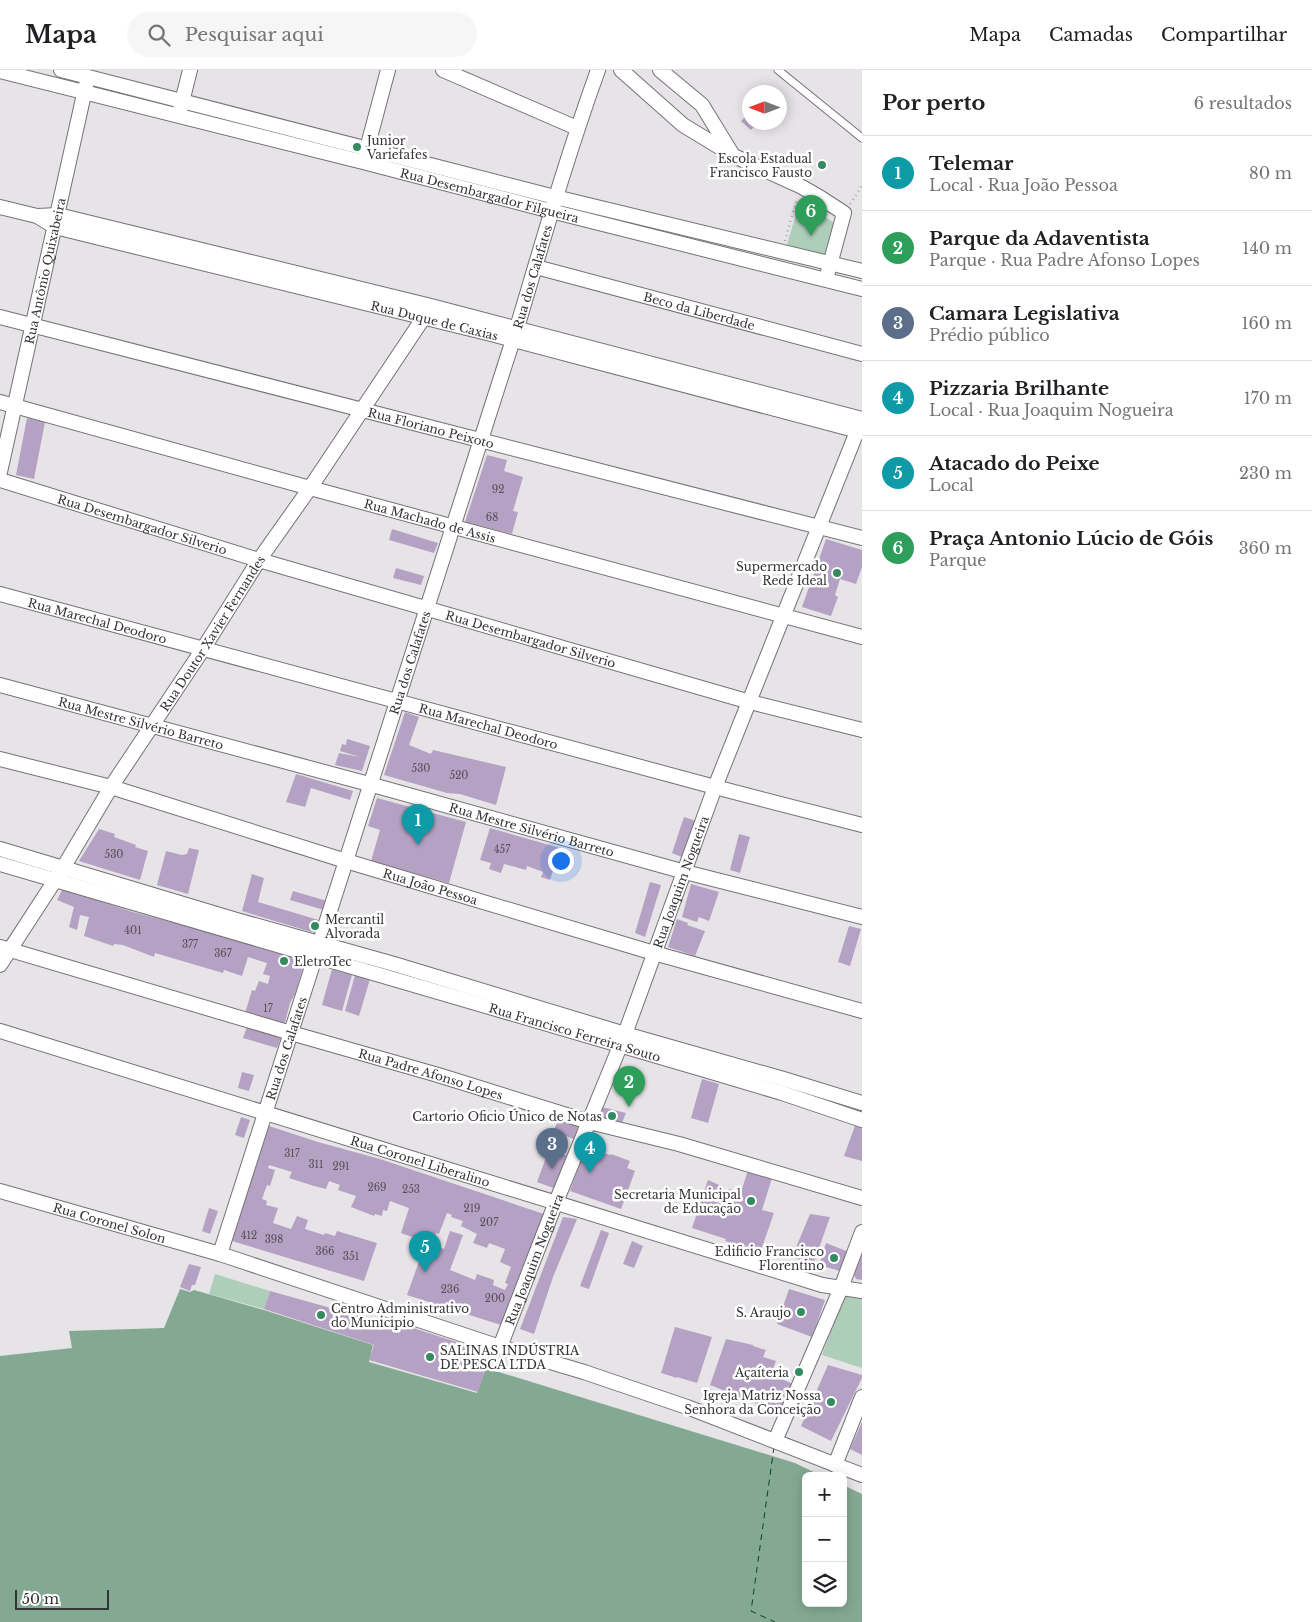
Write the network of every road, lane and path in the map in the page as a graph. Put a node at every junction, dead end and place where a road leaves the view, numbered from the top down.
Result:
1 (61, 70) edge
2 (190, 70) edge
3 (388, 70) edge
4 (444, 70) edge
5 (598, 70) edge
6 (621, 70) edge
7 (660, 70) edge
8 (778, 70) edge
9 (0, 71) edge
10 (89, 73) edge
11 (84, 93) junction
12 (182, 101) junction
13 (179, 116) junction
14 (577, 128) junction
15 (862, 138) edge
16 (365, 155) junction
17 (734, 156) junction
18 (862, 186) edge
19 (555, 197) junction
20 (797, 200) dead end
21 (0, 207) edge
22 (551, 211) junction
23 (844, 213) junction
24 (56, 221) junction
25 (781, 252) junction
26 (830, 264) junction
27 (777, 267) junction
28 (536, 268) junction
29 (862, 272) edge
30 (826, 280) junction
31 (862, 289) edge
32 (427, 312) junction
33 (0, 317) edge
34 (32, 325) junction
35 (514, 334) junction
36 (862, 354) edge
37 (0, 402) edge
38 (14, 406) junction
39 (362, 410) junction
40 (861, 425) edge
41 (480, 439) junction
42 (0, 472) edge
43 (0, 480) edge
44 (310, 488) junction
45 (452, 527) junction
46 (818, 527) junction
47 (862, 538) edge
48 (259, 560) junction
49 (0, 594) edge
50 (426, 608) junction
51 (783, 616) junction
52 (862, 637) edge
53 (203, 649) junction
54 (0, 684) edge
55 (396, 701) junction
56 (750, 702) junction
57 (152, 724) junction
58 (862, 730) edge
59 (0, 759) edge
60 (369, 784) junction
61 (111, 787) junction
62 (715, 787) junction
63 (862, 825) edge
64 (0, 849) edge
65 (346, 861) junction
66 (0, 864) edge
67 (63, 868) junction
68 (685, 872) junction
69 (55, 881) junction
70 (155, 902) junction
71 (862, 917) edge
72 (5, 948) edge
73 (318, 950) junction
74 (654, 953) junction
75 (0, 965) edge
76 (862, 1011) edge
77 (0, 1032) edge
78 (291, 1033) junction
79 (622, 1040) junction
80 (701, 1063) junction
81 (787, 1080) junction
82 (782, 1093) junction
83 (862, 1103) edge
84 (264, 1112) junction
85 (862, 1120) edge
86 (589, 1122) junction
87 (0, 1191) edge
88 (862, 1198) edge
89 (556, 1202) junction
90 (862, 1232) edge
91 (220, 1254) junction
92 (841, 1288) junction
93 (862, 1291) edge
94 (500, 1347) junction
95 (862, 1396) edge
96 (775, 1441) junction
97 (835, 1465) junction
98 (862, 1476) edge

1 - 10 street, Rua Desembargador Filgueira
2 - 12 street
3 - 16 street
4 - 14 street
5 - 14 street, Rua dos Calafates
6 - 17 street
7 - 17 street
8 - 15 lane
9 - 11 street, Rua Desembargador Filgueira
10 - 11 street, Rua Antônio Quixabeira
10 - 12 street, Rua Desembargador Filgueira
11 - 13 street, Rua Desembargador Filgueira
11 - 24 street, Rua Antônio Quixabeira
12 - 13 street
12 - 16 street, Rua Desembargador Filgueira
13 - 16 street, Rua Desembargador Filgueira
14 - 19 street, Rua dos Calafates
16 - 19 street, Rua Desembargador Filgueira
16 - 22 street, Rua Desembargador Filgueira
17 - 23 street
18 - 23 path
19 - 22 street, Rua dos Calafates
19 - 25 street, Rua Desembargador Filgueira
20 - 25 path
21 - 24 street, Rua Duque de Caxias
22 - 27 street, Rua Desembargador Filgueira
22 - 28 street, Rua dos Calafates
23 - 26 street
24 - 32 street, Rua Duque de Caxias
24 - 34 street, Rua Antônio Quixabeira
25 - 26 street, Rua Desembargador Filgueira
25 - 27 street
26 - 29 street, Rua Desembargador Filgueira
26 - 30 street
27 - 30 street, Rua Desembargador Filgueira
28 - 35 street, Rua dos Calafates
28 - 36 street, Beco da Liberdade
30 - 31 street, Rua Desembargador Filgueira
32 - 35 street, Rua Duque de Caxias
32 - 39 street, Rua Doutor Xavier Fernandes
33 - 34 street, Rua Floriano Peixoto
34 - 38 street, Rua Antônio Quixabeira
34 - 39 street, Rua Floriano Peixoto
35 - 40 street, Rua Duque de Caxias
35 - 41 street, Rua dos Calafates
37 - 38 street, Rua Machado de Assis
38 - 42 street, Rua Antônio Quixabeira
38 - 44 street, Rua Machado de Assis
39 - 41 street, Rua Floriano Peixoto
39 - 44 street, Rua Doutor Xavier Fernandes
40 - 46 street, Rua Joaquim Nogueira
41 - 45 street, Rua dos Calafates
41 - 46 street, Rua Floriano Peixoto
43 - 48 street, Rua Desembargador Silverio
44 - 45 street, Rua Machado de Assis
44 - 48 street, Rua Doutor Xavier Fernandes
45 - 50 street, Rua dos Calafates
45 - 51 street, Rua Machado de Assis
46 - 47 street, Rua Floriano Peixoto
46 - 51 street, Rua Joaquim Nogueira
48 - 50 street, Rua Desembargador Silverio
48 - 53 street, Rua Doutor Xavier Fernandes
49 - 53 street, Rua Marechal Deodoro
50 - 55 street, Rua dos Calafates
50 - 56 street, Rua Desembargador Silverio
51 - 52 street, Rua Machado de Assis
51 - 56 street, Rua Joaquim Nogueira
53 - 55 street, Rua Marechal Deodoro
53 - 57 street, Rua Doutor Xavier Fernandes
54 - 57 street, Rua Mestre Silvério Barreto
55 - 60 street, Rua dos Calafates
55 - 62 street, Rua Marechal Deodoro
56 - 58 street, Rua Desembargador Silverio
56 - 62 street, Rua Joaquim Nogueira
57 - 60 street, Rua Mestre Silvério Barreto
57 - 61 street, Rua Doutor Xavier Fernandes
59 - 61 street, Rua João Pessoa
60 - 65 street, Rua dos Calafates
60 - 68 street, Rua Mestre Silvério Barreto
61 - 65 street, Rua João Pessoa
61 - 67 street, Rua Doutor Xavier Fernandes
62 - 63 street, Rua Marechal Deodoro
62 - 68 street, Rua Joaquim Nogueira
64 - 67 street, Rua Francisco Ferreira Souto
65 - 73 street, Rua dos Calafates
65 - 74 street, Rua João Pessoa
66 - 69 street, Rua Francisco Ferreira Souto
67 - 69 street, Rua Doutor Xavier Fernandes
67 - 70 street, Rua Francisco Ferreira Souto
68 - 71 street, Rua Mestre Silvério Barreto
68 - 74 street, Rua Joaquim Nogueira
69 - 70 street, Rua Francisco Ferreira Souto
69 - 72 street, Rua Doutor Xavier Fernandes
70 - 73 street, Rua Francisco Ferreira Souto
72 - 75 street, Rua Doutor Xavier Fernandes
72 - 78 street, Rua Padre Afonso Lopes
73 - 78 street, Rua dos Calafates
73 - 79 street, Rua Francisco Ferreira Souto
74 - 76 street, Rua João Pessoa
74 - 79 street, Rua Joaquim Nogueira
77 - 84 street, Rua Coronel Liberalino
78 - 84 street, Rua dos Calafates
78 - 86 street, Rua Padre Afonso Lopes
79 - 80 street, Rua Francisco Ferreira Souto
79 - 86 street, Rua Joaquim Nogueira
80 - 81 street, Rua Francisco Ferreira Souto
80 - 82 street, Rua Francisco Ferreira Souto
81 - 82 street
81 - 83 street, Rua Francisco Ferreira Souto
82 - 85 street, Rua Francisco Ferreira Souto
84 - 89 street, Rua Coronel Liberalino
84 - 91 street, Rua dos Calafates
86 - 88 street, Rua Padre Afonso Lopes
86 - 89 street, Rua Joaquim Nogueira
87 - 91 street, Rua Coronel Solon
89 - 92 street, Rua Coronel Liberalino
89 - 94 street, Rua Joaquim Nogueira
90 - 92 street
91 - 94 street, Rua Coronel Solon
92 - 93 street, Rua Coronel Liberalino
92 - 96 street
94 - 96 street, Rua Coronel Solon
95 - 97 street
96 - 97 street, Rua Coronel Solon
97 - 98 street, Rua Coronel Solon

